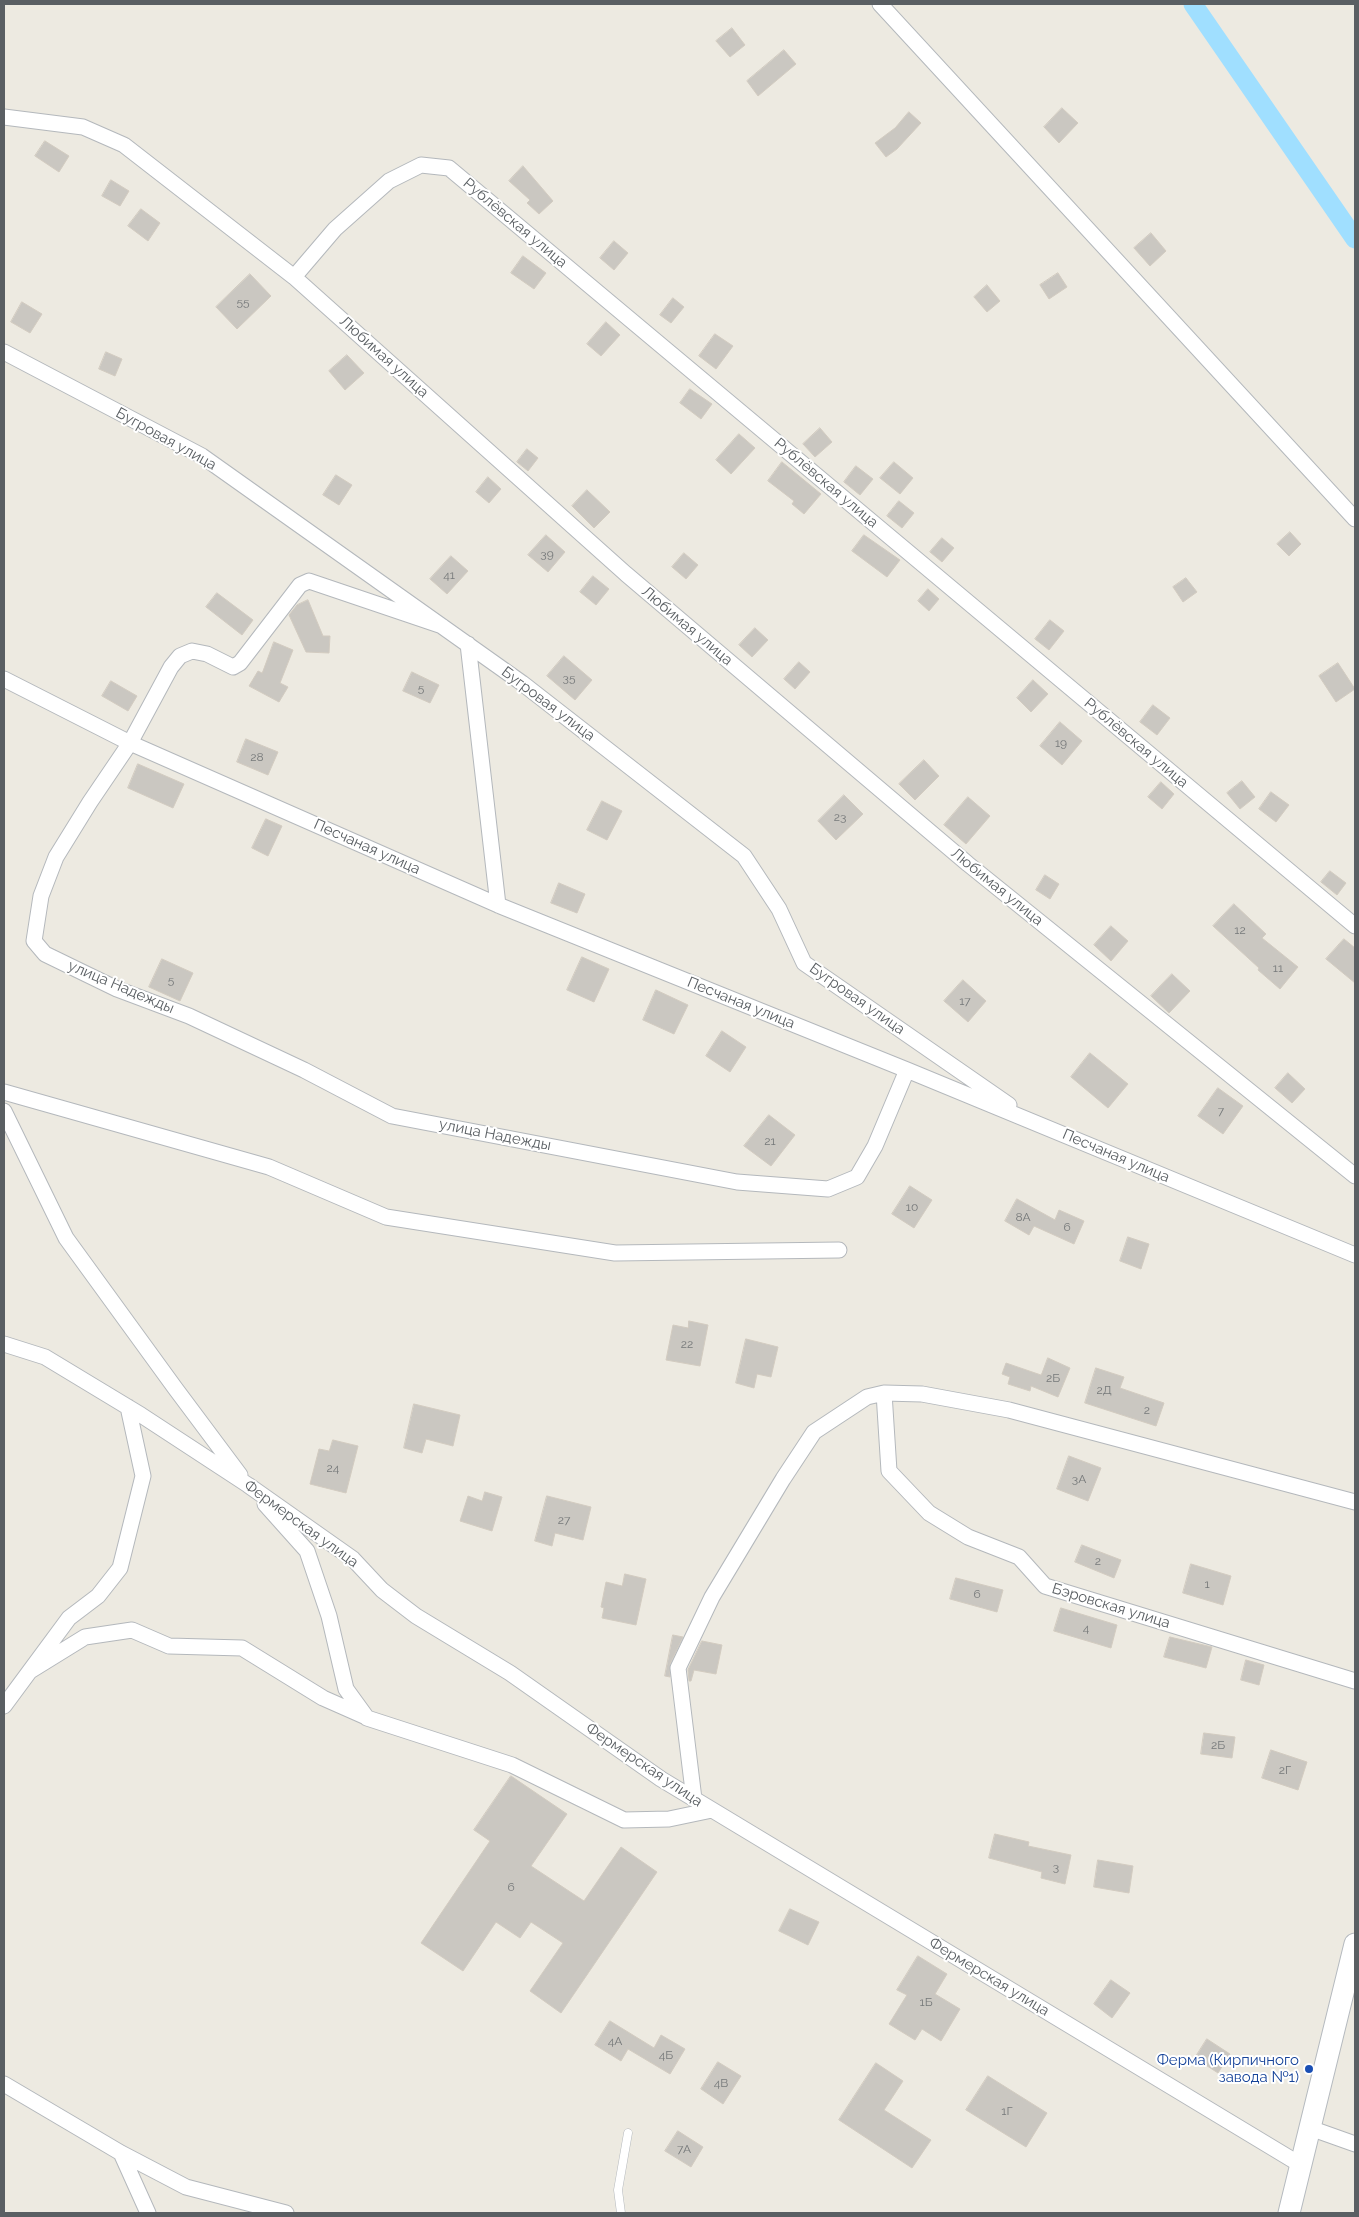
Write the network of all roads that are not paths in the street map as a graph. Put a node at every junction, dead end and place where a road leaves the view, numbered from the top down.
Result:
1 (880, 4) edge
2 (4, 117) edge
3 (294, 277) junction
4 (4, 352) edge
5 (1355, 519) edge
6 (442, 626) junction
7 (468, 644) junction
8 (4, 680) edge
9 (130, 742) junction
10 (498, 905) junction
11 (1355, 926) edge
12 (907, 1070) junction
13 (4, 1092) edge
14 (4, 1111) edge
15 (1033, 1122) junction
16 (1355, 1176) edge
17 (839, 1250) dead end
18 (1355, 1255) edge
19 (4, 1344) edge
20 (884, 1393) junction
21 (128, 1407) junction
22 (248, 1485) junction
23 (1355, 1502) edge
24 (30, 1671) junction
25 (1355, 1681) edge
26 (4, 1706) edge
27 (367, 1718) junction
28 (694, 1799) junction
29 (712, 1810) junction
30 (1355, 1944) edge
31 (4, 2084) edge
32 (1310, 2128) junction
33 (628, 2133) dead end
34 (1355, 2144) edge
35 (121, 2153) junction
36 (1301, 2165) junction
37 (148, 2213) edge
38 (286, 2213) edge
39 (620, 2213) edge
40 (1289, 2213) edge

1 - 5 street
2 - 3 street, Любимая улица
3 - 11 street, Рублёвская улица
3 - 16 street, Любимая улица
4 - 6 street, Бугровая улица
6 - 7 street, Бугровая улица
6 - 9 street
7 - 10 street
7 - 15 street, Бугровая улица
8 - 9 street, Песчаная улица
9 - 10 street, Песчаная улица
9 - 12 street, улица Надежды
10 - 12 street, Песчаная улица
12 - 15 street, Песчаная улица
13 - 17 street
14 - 22 street
15 - 18 street, Песчаная улица
19 - 21 street, Фермерская улица
20 - 23 street
20 - 25 street, Бэровская улица
20 - 28 street
21 - 22 street, Фермерская улица
21 - 24 street
22 - 27 street
22 - 28 street, Фермерская улица
24 - 26 street
24 - 27 street
27 - 29 street
28 - 29 street, Фермерская улица
29 - 36 street, Фермерская улица
30 - 32 street
31 - 35 street
32 - 34 street
32 - 36 street
33 - 39 lane
35 - 37 street
35 - 38 street
36 - 40 street

